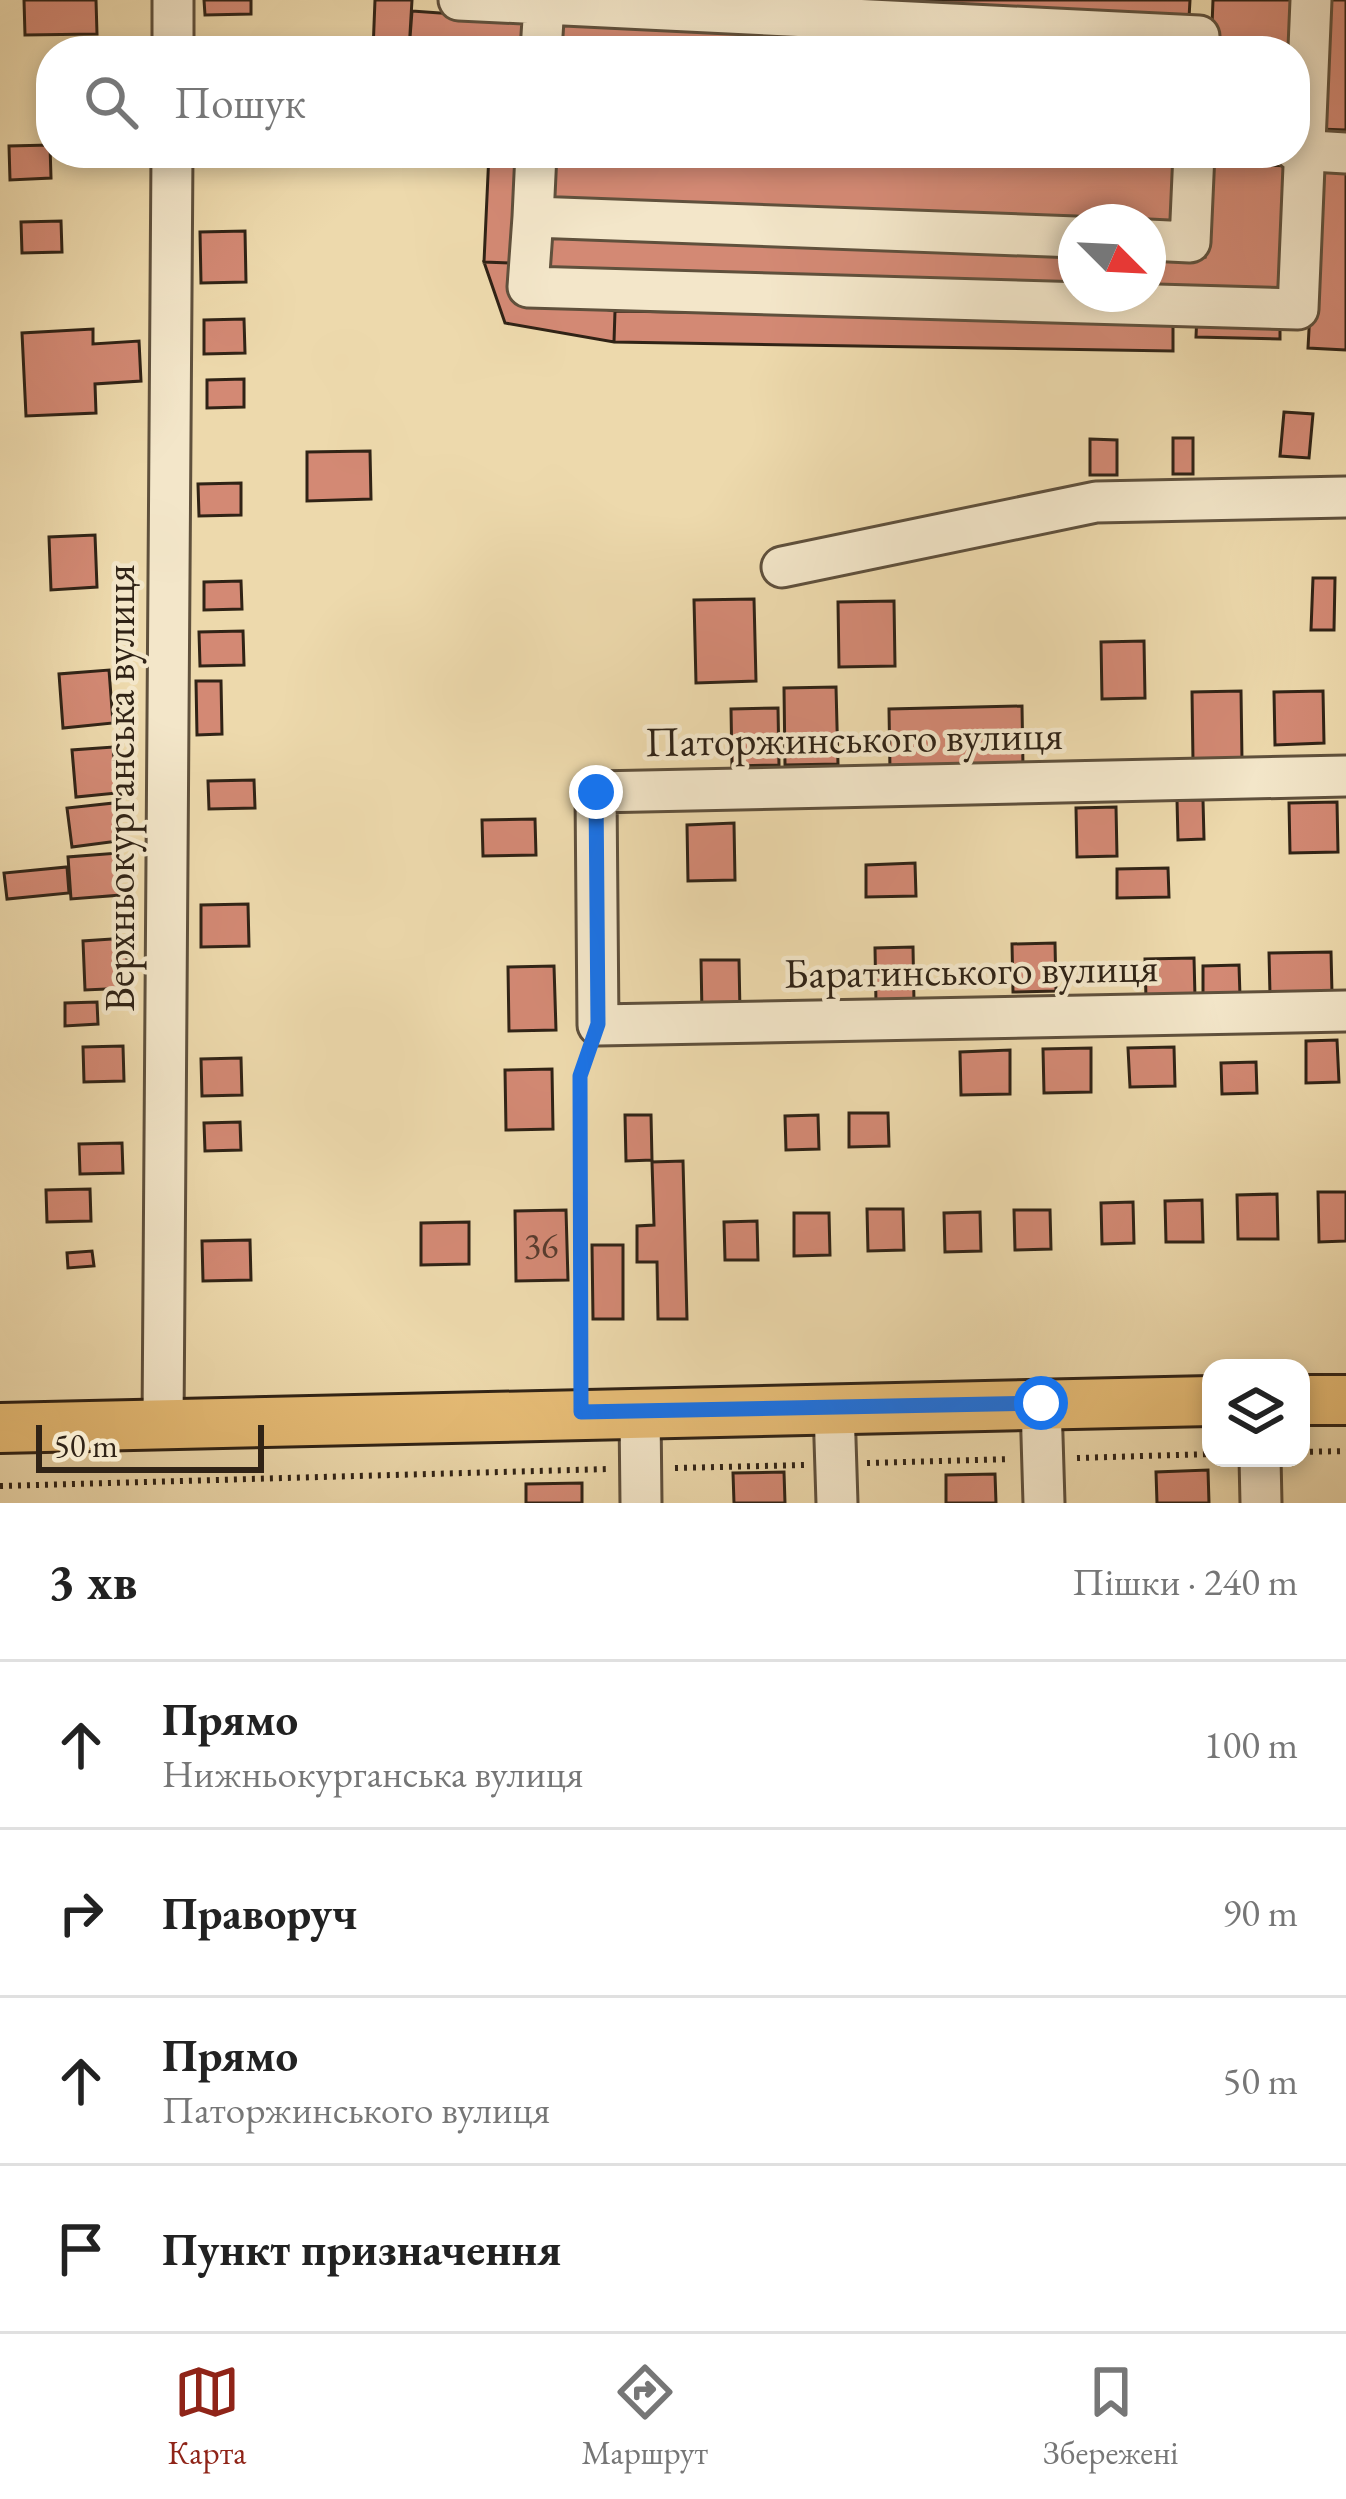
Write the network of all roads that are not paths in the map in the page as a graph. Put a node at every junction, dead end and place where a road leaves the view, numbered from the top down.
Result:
1 (173, 0) edge
2 (459, 0) edge
3 (1311, 0) edge
4 (601, 3) edge
5 (544, 4) junction
6 (173, 36) edge
7 (543, 36) edge
8 (1199, 36) edge
9 (1308, 36) edge
10 (1310, 151) edge
11 (1346, 153) edge
12 (172, 168) edge
13 (535, 168) edge
14 (1193, 168) edge
15 (1300, 168) edge
16 (533, 217) junction
17 (1058, 236) edge
18 (1166, 241) edge
19 (1346, 497) edge
20 (782, 567) dead end
21 (1346, 776) edge
22 (1346, 1011) edge
23 (598, 1024) joint
24 (1310, 1400) edge
25 (1346, 1400) edge
26 (1202, 1401) edge
27 (1041, 1403) junction
28 (833, 1408) junction
29 (640, 1412) junction
30 (163, 1424) junction
31 (0, 1428) edge
32 (1260, 1467) edge
33 (641, 1503) edge
34 (837, 1503) edge
35 (1044, 1503) edge
36 (1262, 1503) edge

1 - 6 street
2 - 5 street
3 - 9 street
4 - 5 street
4 - 8 street
5 - 7 street
10 - 11 street
12 - 30 street, Верхньокурганська вулиця
13 - 16 street
14 - 18 street
15 - 16 street
16 - 17 street
19 - 20 street
21 - 23 street, Паторжинського вулиця
22 - 23 street, Баратинського вулиця
24 - 25 main road
26 - 27 main road
27 - 28 main road
27 - 35 street
28 - 29 main road
28 - 34 street
29 - 30 main road
29 - 33 street
30 - 31 main road
32 - 36 street

